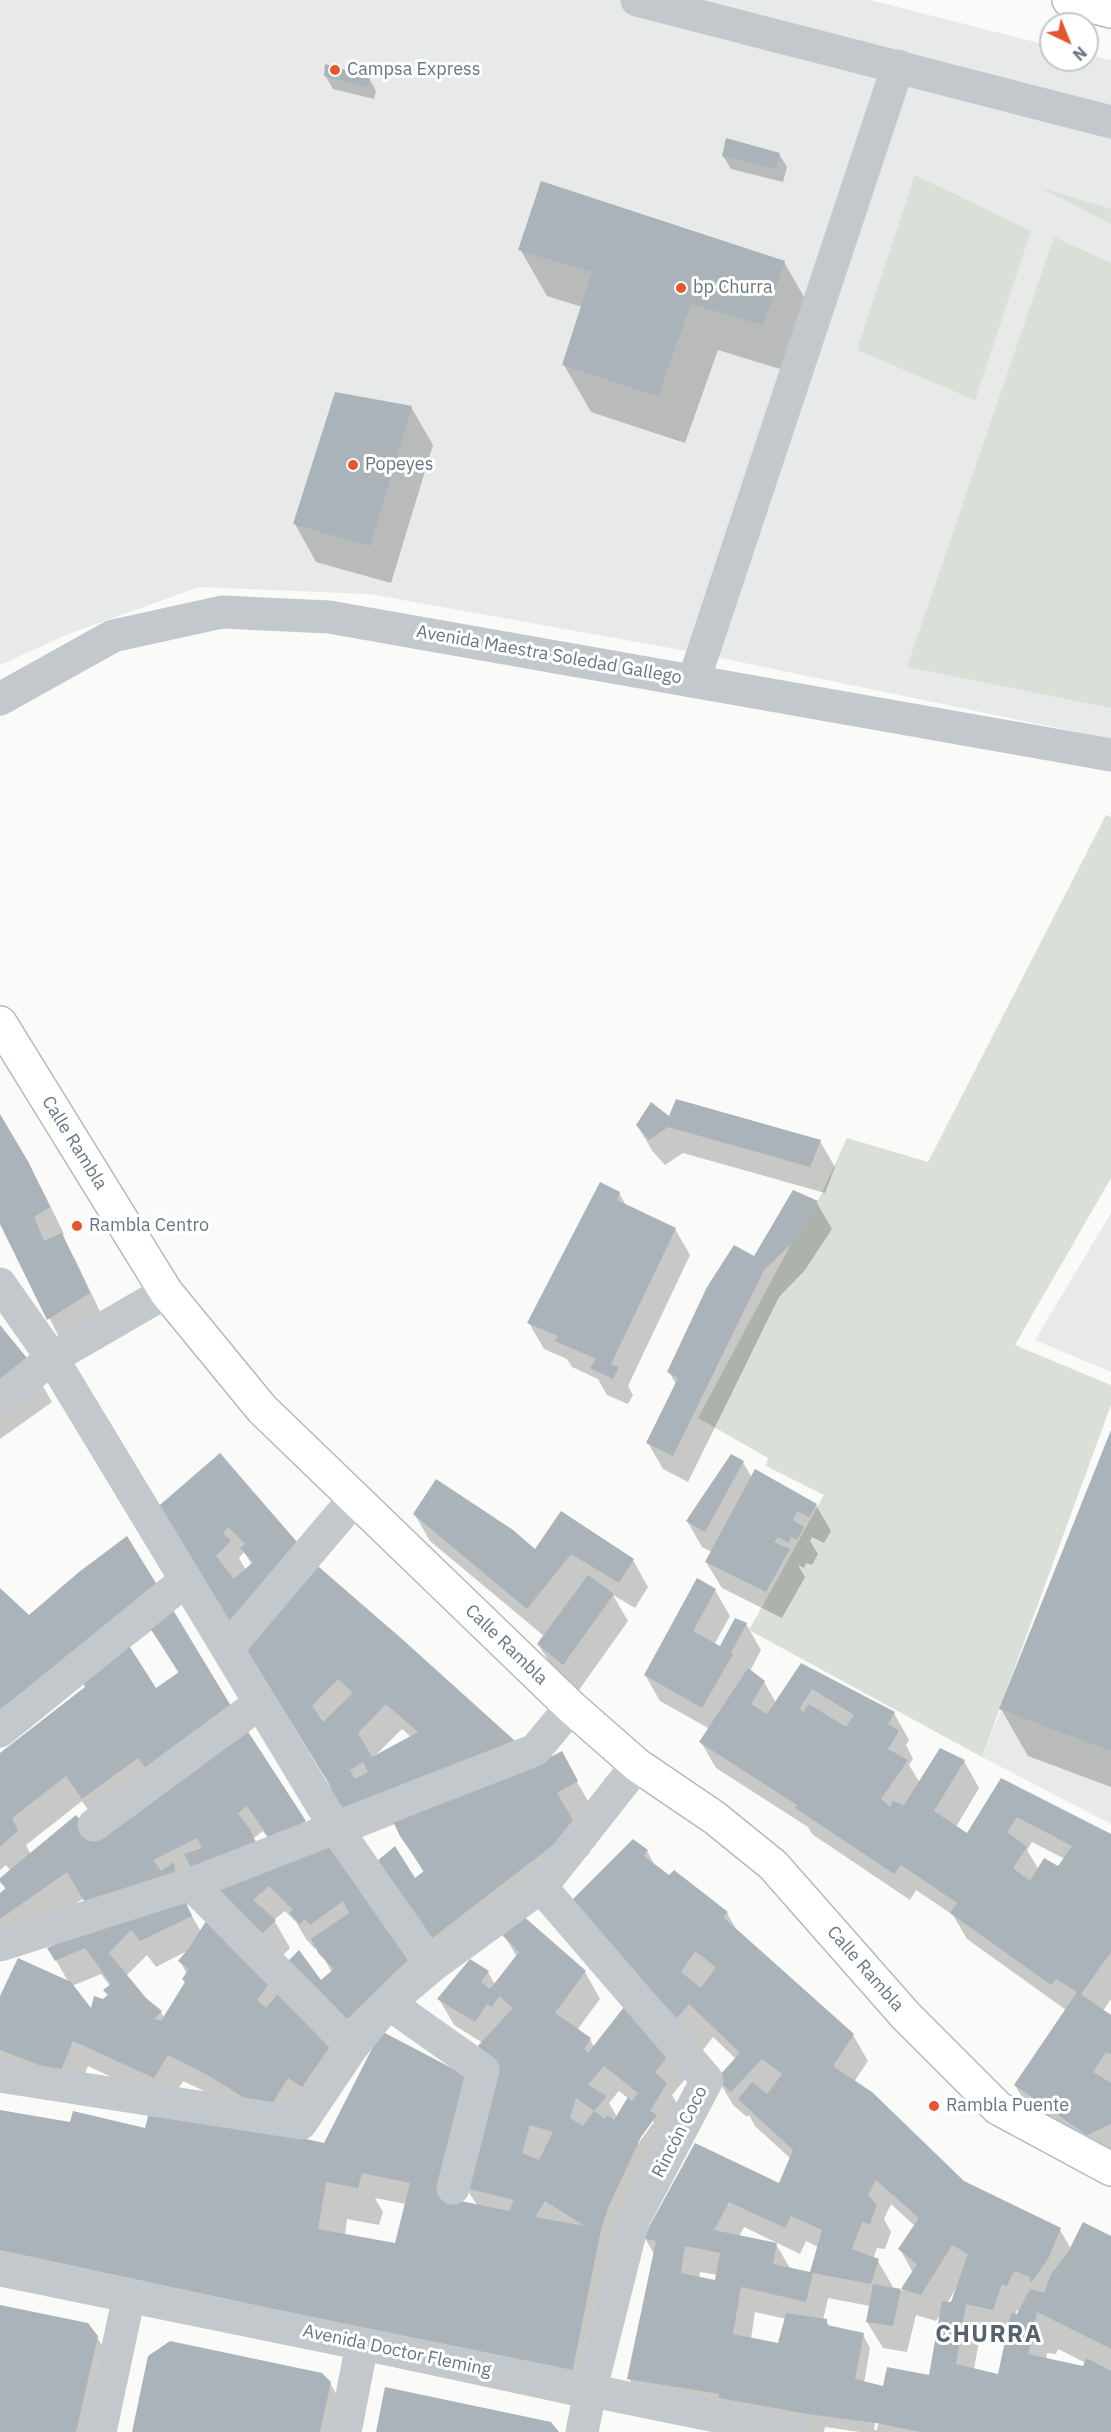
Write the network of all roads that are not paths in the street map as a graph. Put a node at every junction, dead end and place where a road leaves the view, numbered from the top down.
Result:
1 (638, 0) edge
2 (1069, 0) edge
3 (1111, 11) edge
4 (898, 66) junction
5 (1111, 122) edge
6 (694, 680) junction
7 (0, 699) edge
8 (1111, 754) edge
9 (0, 1023) edge
10 (0, 1284) edge
11 (166, 1292) junction
12 (52, 1358) junction
13 (0, 1400) edge
14 (356, 1498) junction
15 (186, 1580) junction
16 (228, 1648) junction
17 (260, 1703) junction
18 (571, 1707) junction
19 (0, 1731) edge
20 (637, 1765) junction
21 (94, 1825) dead end
22 (335, 1827) junction
23 (191, 1884) junction
24 (541, 1887) junction
25 (0, 1945) edge
26 (432, 1966) junction
27 (388, 2003) junction
28 (352, 2047) junction
29 (0, 2076) edge
30 (1111, 2169) edge
31 (453, 2188) dead end
32 (0, 2271) edge
33 (129, 2296) junction
34 (362, 2344) junction
35 (590, 2392) junction
36 (100, 2432) edge
37 (345, 2432) edge
38 (582, 2432) edge
39 (794, 2432) edge

1 - 4 street
2 - 3 street
4 - 5 street
4 - 6 street
6 - 7 street, Avenida Maestra Soledad Gallego
6 - 8 street, Avenida Maestra Soledad Gallego
9 - 11 street, Calle Rambla
10 - 12 street
11 - 12 street
11 - 14 street, Calle Rambla
12 - 13 street
12 - 15 street
14 - 16 street
14 - 18 street, Calle Rambla
15 - 16 street
15 - 19 street
16 - 17 street
17 - 21 street
17 - 22 street
18 - 20 street, Calle Rambla
18 - 22 street
20 - 24 street
20 - 30 street, Calle Rambla
22 - 23 street
22 - 26 street
23 - 25 street
23 - 28 street
24 - 26 street
24 - 35 street, Rincón Coco
26 - 27 street
27 - 28 street
27 - 31 street
28 - 29 street
32 - 33 street, Avenida Doctor Fleming
33 - 34 street, Avenida Doctor Fleming
33 - 36 street
34 - 35 street, Avenida Doctor Fleming
34 - 37 street
35 - 38 street
35 - 39 street, Avenida Doctor Fleming

